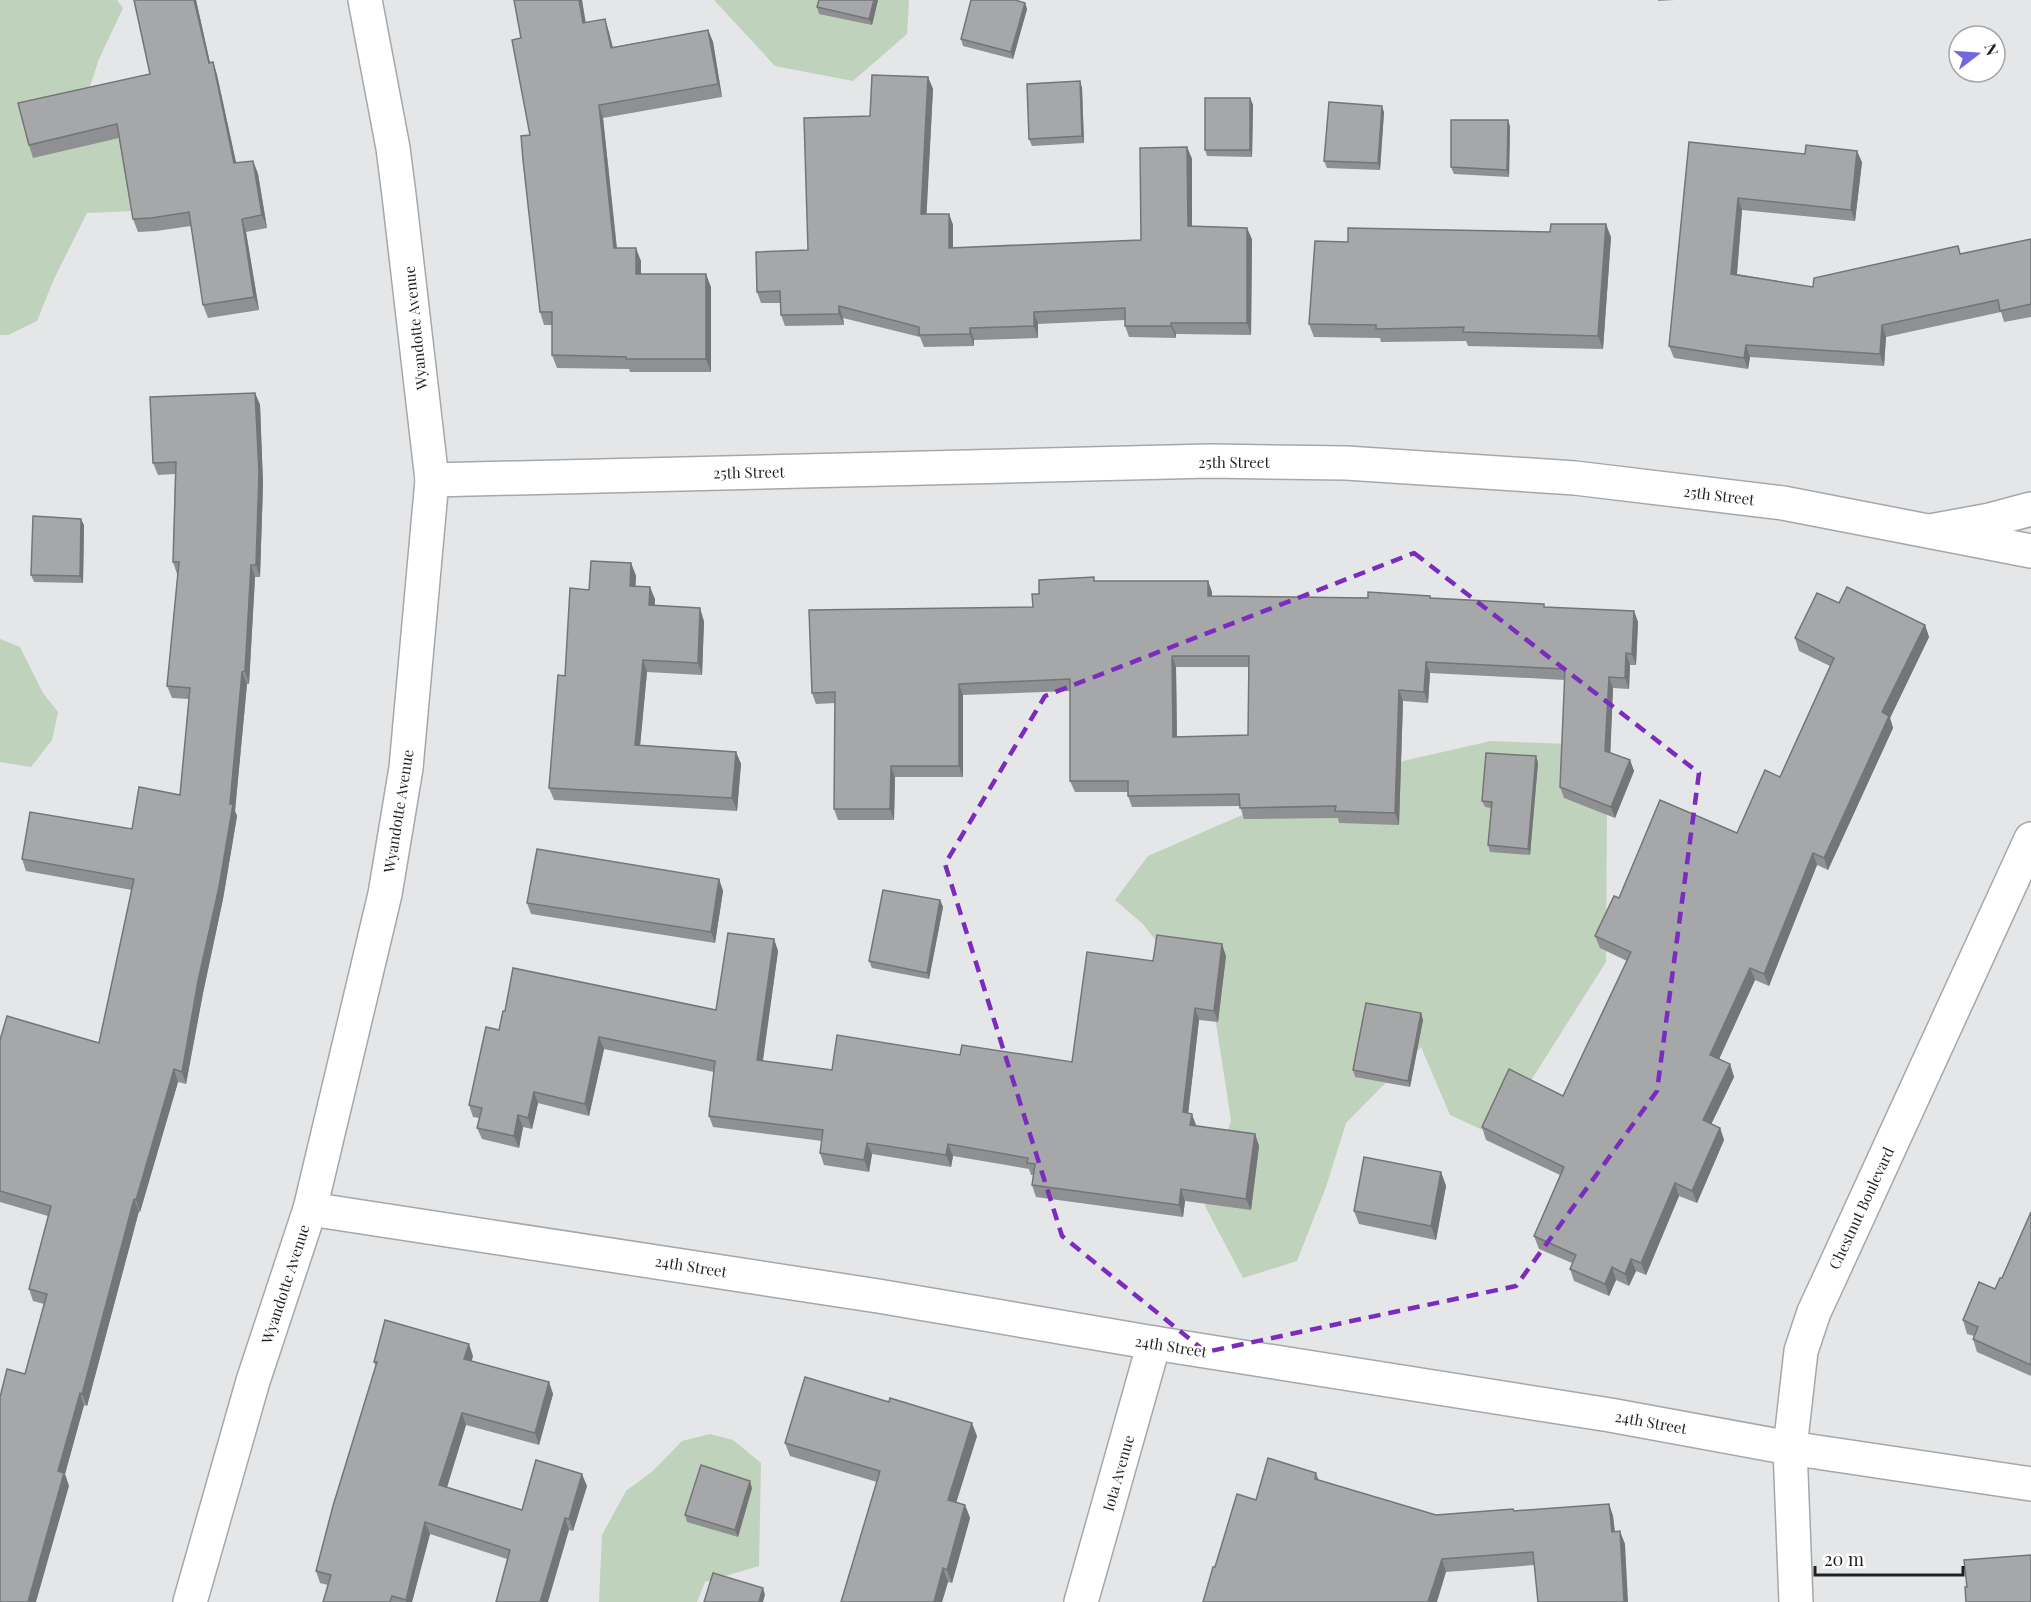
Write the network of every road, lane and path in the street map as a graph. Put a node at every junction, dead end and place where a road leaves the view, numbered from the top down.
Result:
1 (365, 0) edge
2 (432, 480) junction
3 (2031, 509) edge
4 (1930, 531) junction
5 (2031, 551) edge
6 (2031, 839) edge
7 (310, 1209) junction
8 (1154, 1343) junction
9 (1790, 1448) junction
10 (2031, 1484) edge
11 (190, 1602) edge
12 (1081, 1602) edge
13 (1796, 1602) edge

1 - 2 street, Wyandotte Avenue
2 - 4 street, 25th Street
2 - 7 street, Wyandotte Avenue
3 - 4 street
4 - 5 street, 25th Street
6 - 9 street, Chestnut Boulevard
7 - 8 street, 24th Street
7 - 11 street, Wyandotte Avenue
8 - 9 street, 24th Street
8 - 12 street, Iota Avenue
9 - 10 street, 24th Street
9 - 13 street, Chestnut Boulevard

